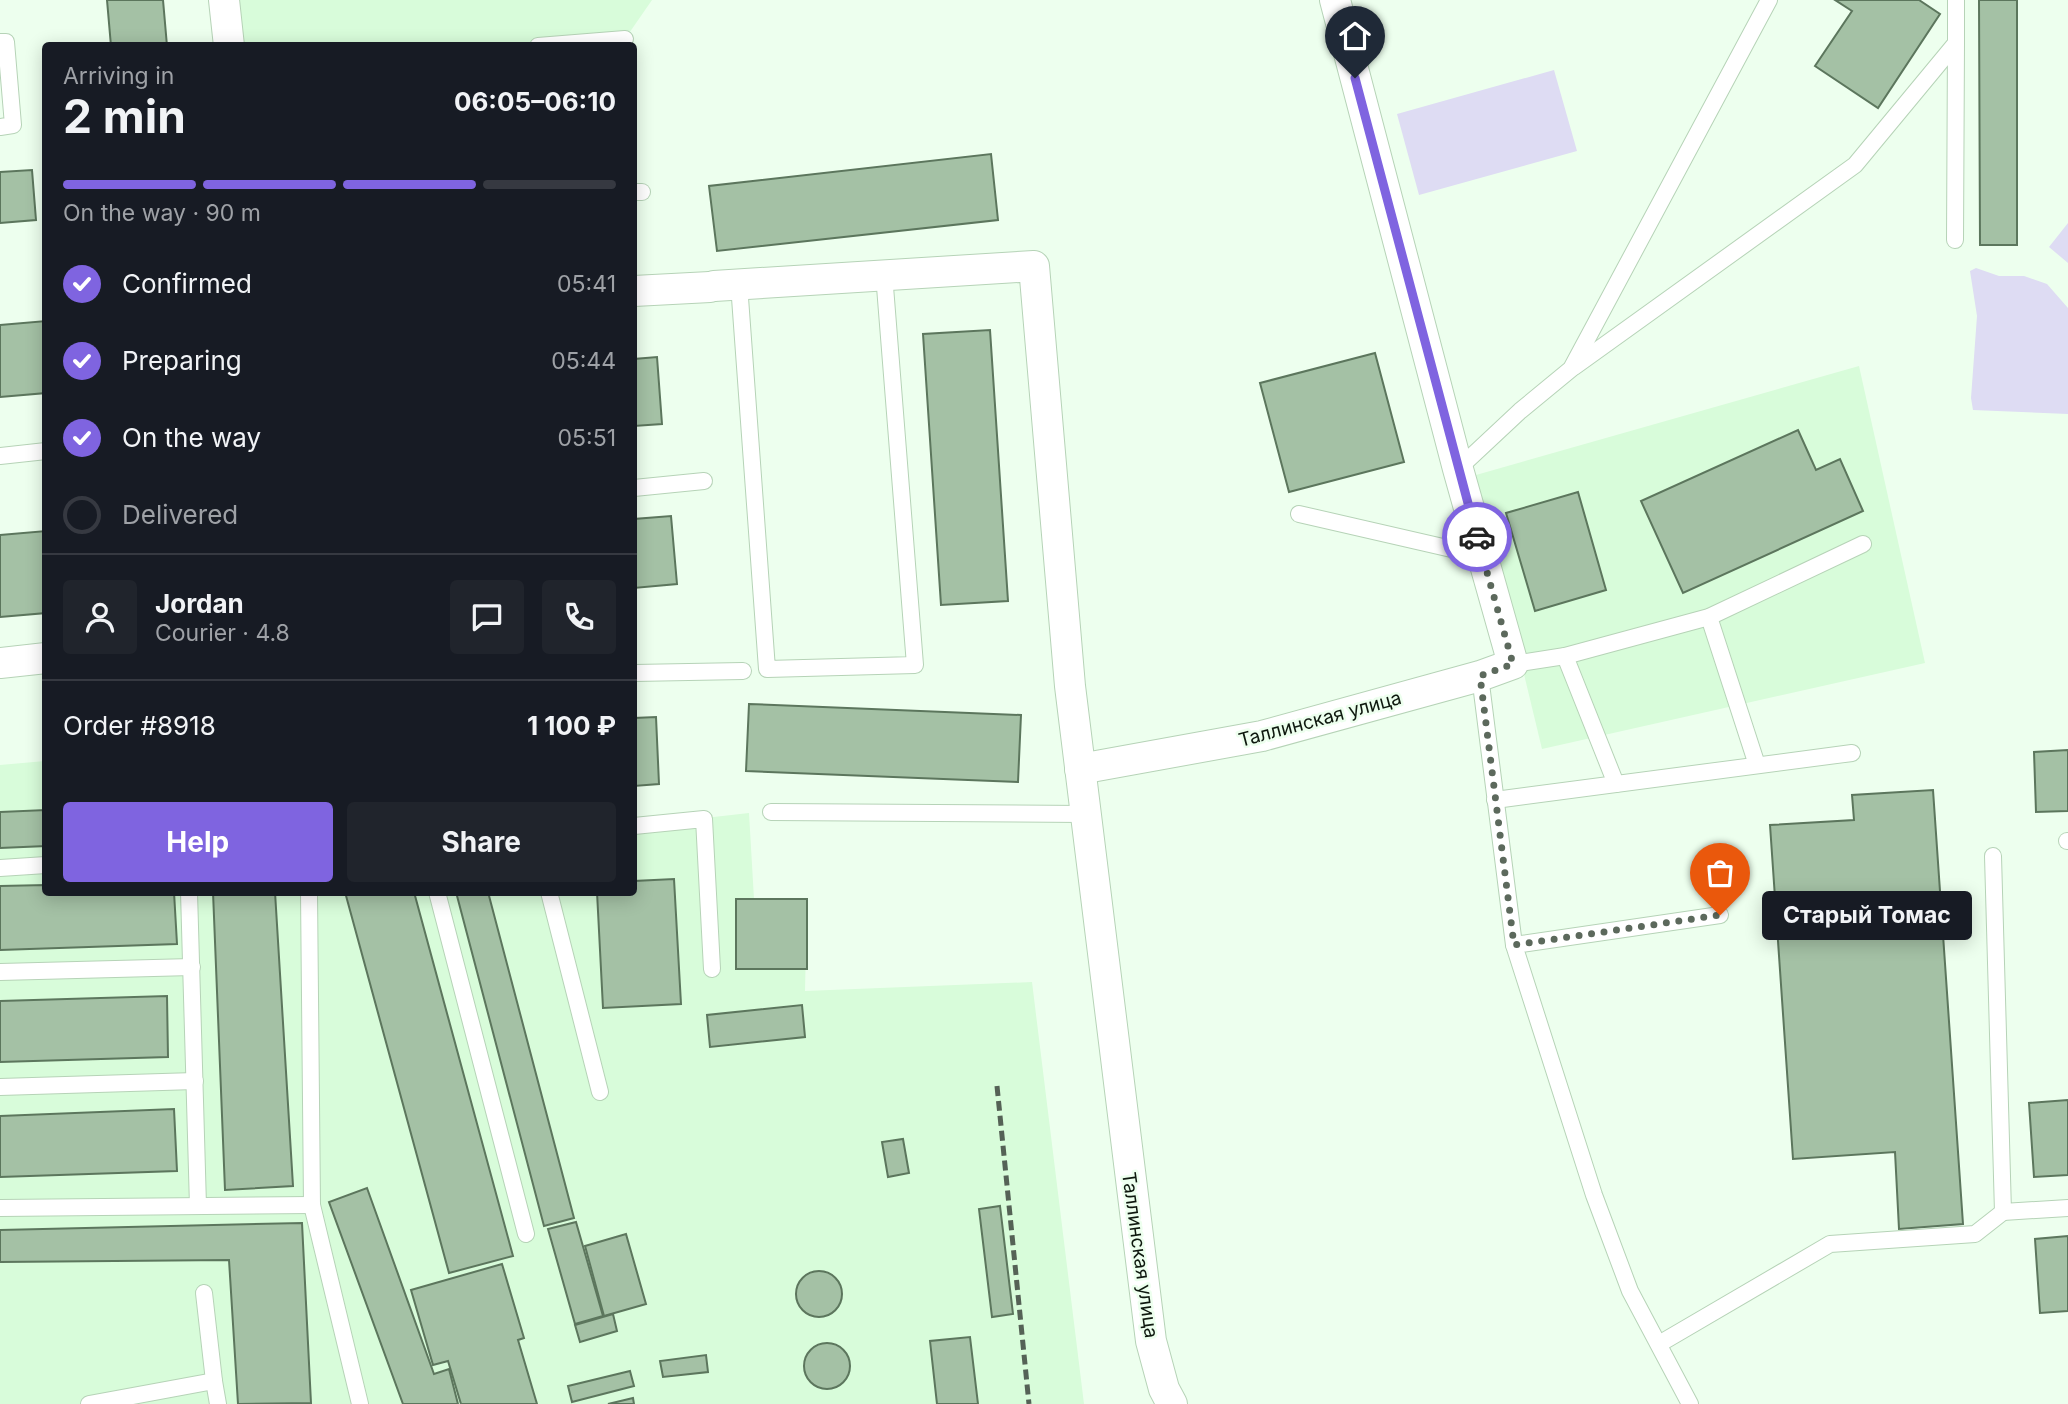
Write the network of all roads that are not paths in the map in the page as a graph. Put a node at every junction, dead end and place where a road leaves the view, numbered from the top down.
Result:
1 (224, 0) edge
2 (1335, 0) edge
3 (1769, 0) edge
4 (1956, 0) edge
5 (625, 38) dead end
6 (0, 42) edge
7 (229, 42) edge
8 (582, 42) edge
9 (1956, 43) junction
10 (0, 127) edge
11 (1955, 240) dead end
12 (884, 274) junction
13 (721, 286) junction
14 (637, 291) edge
15 (1572, 369) junction
16 (42, 452) edge
17 (0, 456) edge
18 (1458, 469) junction
19 (704, 481) dead end
20 (637, 488) edge
21 (1299, 513) dead end
22 (1863, 544) dead end
23 (1482, 556) junction
24 (1709, 617) junction
25 (1565, 656) junction
26 (42, 658) edge
27 (0, 663) edge
28 (1513, 664) junction
29 (754, 670) junction
30 (637, 673) edge
31 (1480, 676) junction
32 (1852, 752) dead end
33 (1757, 765) junction
34 (1080, 769) junction
35 (1616, 784) junction
36 (1495, 800) junction
37 (771, 811) dead end
38 (1084, 814) junction
39 (637, 826) edge
40 (1993, 856) dead end
41 (42, 865) edge
42 (0, 868) edge
43 (189, 896) edge
44 (309, 896) edge
45 (438, 896) edge
46 (550, 896) edge
47 (1720, 915) dead end
48 (1514, 945) junction
49 (192, 967) junction
50 (712, 969) dead end
51 (0, 972) edge
52 (195, 1082) junction
53 (0, 1087) edge
54 (600, 1092) dead end
55 (312, 1205) junction
56 (198, 1206) junction
57 (0, 1208) edge
58 (2068, 1208) edge
59 (2003, 1212) junction
60 (526, 1234) dead end
61 (204, 1293) dead end
62 (1658, 1344) junction
63 (214, 1381) junction
64 (89, 1404) edge
65 (218, 1404) edge
66 (360, 1404) edge
67 (1172, 1404) edge
68 (1690, 1404) edge

1 - 7 street
2 - 18 street
3 - 15 lane
4 - 9 lane
5 - 8 lane
6 - 10 lane
9 - 11 lane
9 - 15 lane
12 - 13 street
12 - 29 lane
12 - 34 street
13 - 14 street
13 - 29 lane
15 - 18 lane
16 - 17 lane
18 - 23 street
19 - 20 lane
21 - 23 lane
22 - 24 lane
23 - 28 street
24 - 25 lane
24 - 33 lane
25 - 28 lane
25 - 35 lane
26 - 27 street
28 - 31 street, Таллинская улица
29 - 30 lane
31 - 34 street, Таллинская улица
31 - 36 lane
32 - 33 lane
33 - 35 lane
34 - 38 street, Таллинская улица
35 - 36 lane
36 - 48 lane
37 - 38 lane
38 - 67 street, Таллинская улица
39 - 50 lane
40 - 59 lane
41 - 42 lane
43 - 49 lane
44 - 55 lane
45 - 60 lane
46 - 54 lane
47 - 48 lane
48 - 62 lane
49 - 51 lane
49 - 52 lane
52 - 53 lane
52 - 56 lane
55 - 56 lane
55 - 66 lane
56 - 57 lane
58 - 59 lane
59 - 62 lane
61 - 63 lane
62 - 68 lane
63 - 64 lane
63 - 65 lane

